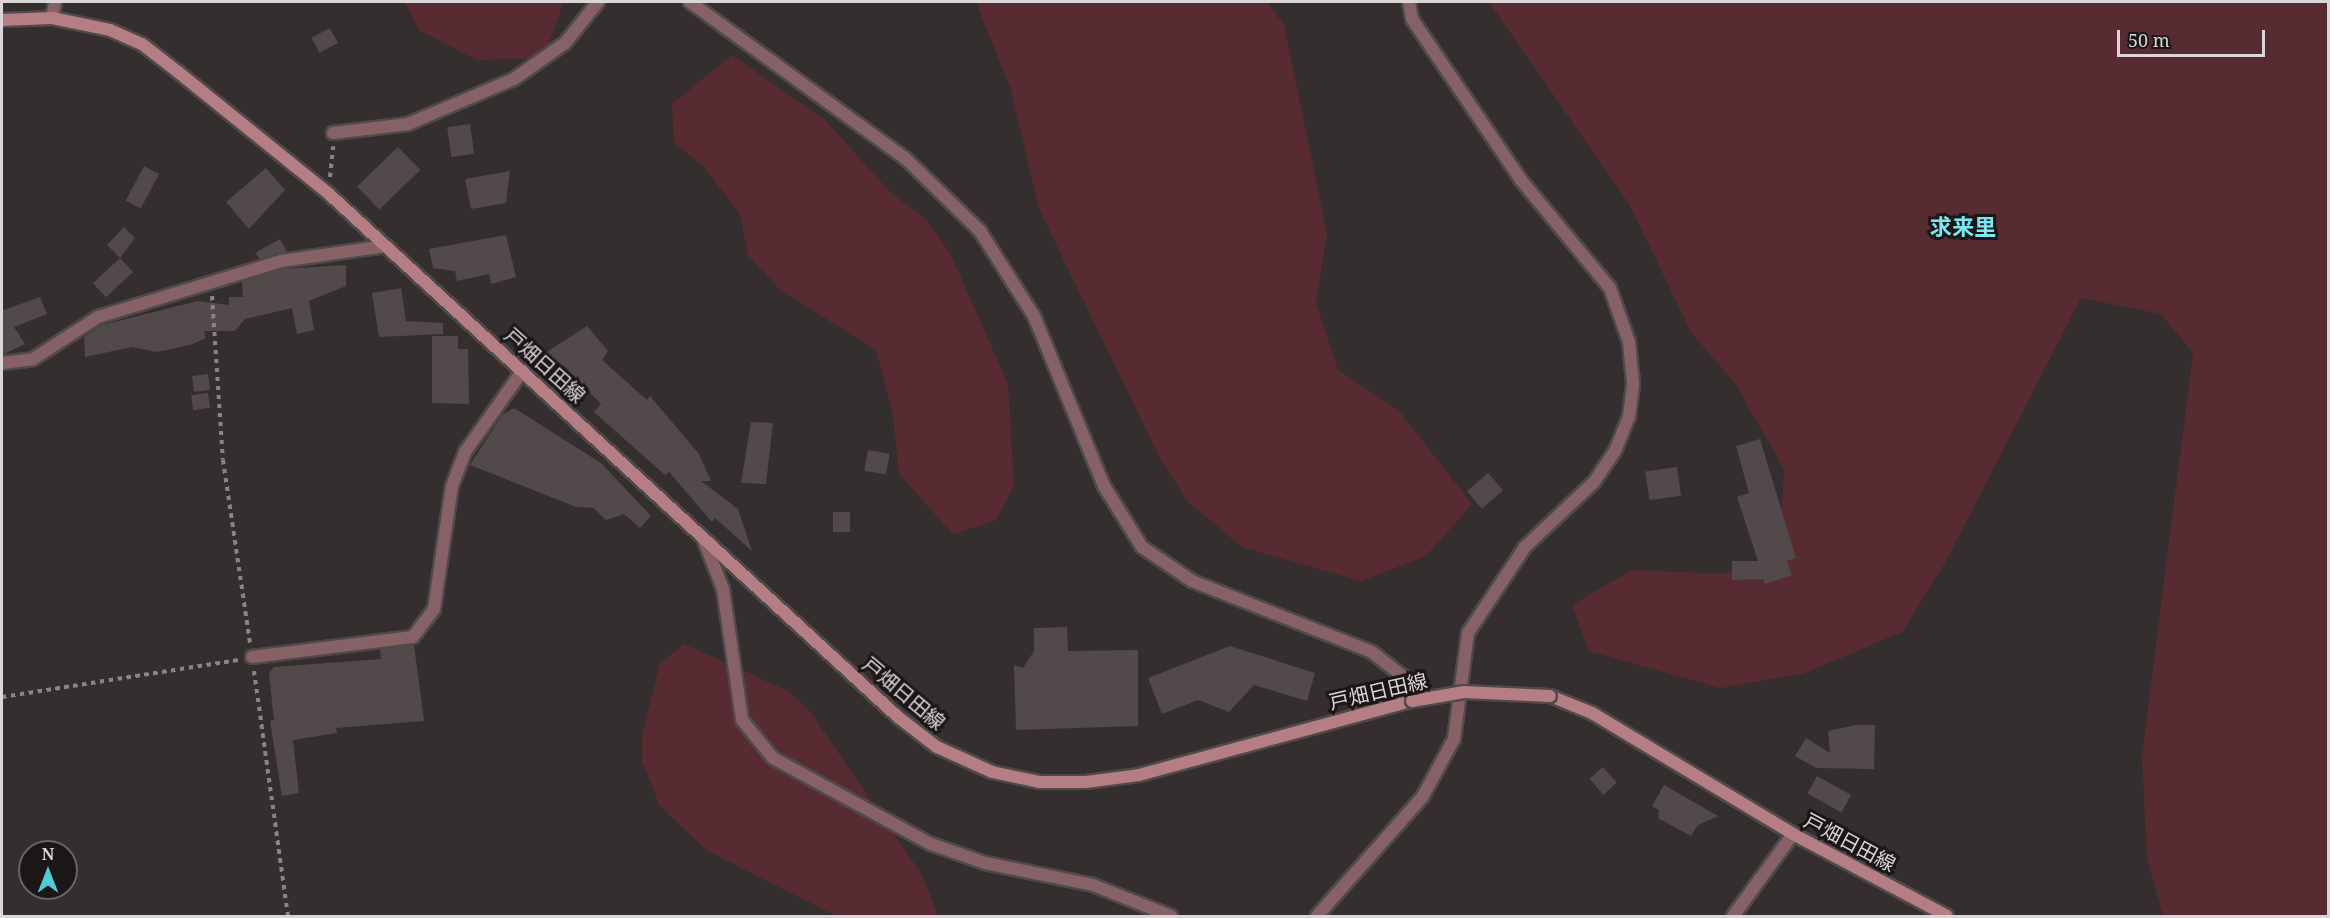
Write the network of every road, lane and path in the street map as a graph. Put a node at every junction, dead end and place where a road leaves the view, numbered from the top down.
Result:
1 (54, 2) edge
2 (598, 2) edge
3 (690, 2) edge
4 (1408, 2) edge
5 (52, 18) junction
6 (2, 20) edge
7 (333, 133) joint
8 (329, 194) junction
9 (386, 246) junction
10 (211, 286) junction
11 (2, 363) edge
12 (523, 370) junction
13 (703, 538) junction
14 (252, 657) junction
15 (2, 697) edge
16 (1412, 701) junction
17 (1793, 834) junction
18 (288, 916) edge
19 (1171, 916) edge
20 (1317, 916) edge
21 (1733, 916) edge
22 (1947, 916) edge

1 - 5 street
2 - 7 street
3 - 16 street
4 - 20 street
5 - 6 main road, 戸畑日田線
5 - 8 main road, 戸畑日田線
7 - 8 path
8 - 9 main road, 戸畑日田線
9 - 10 street
9 - 12 main road, 戸畑日田線
10 - 11 street
10 - 14 path
12 - 13 main road, 戸畑日田線
12 - 14 street
13 - 16 main road, 戸畑日田線
13 - 19 street
14 - 15 path
14 - 18 path
16 - 17 main road, 戸畑日田線, bridge
17 - 21 street
17 - 22 main road, 戸畑日田線

